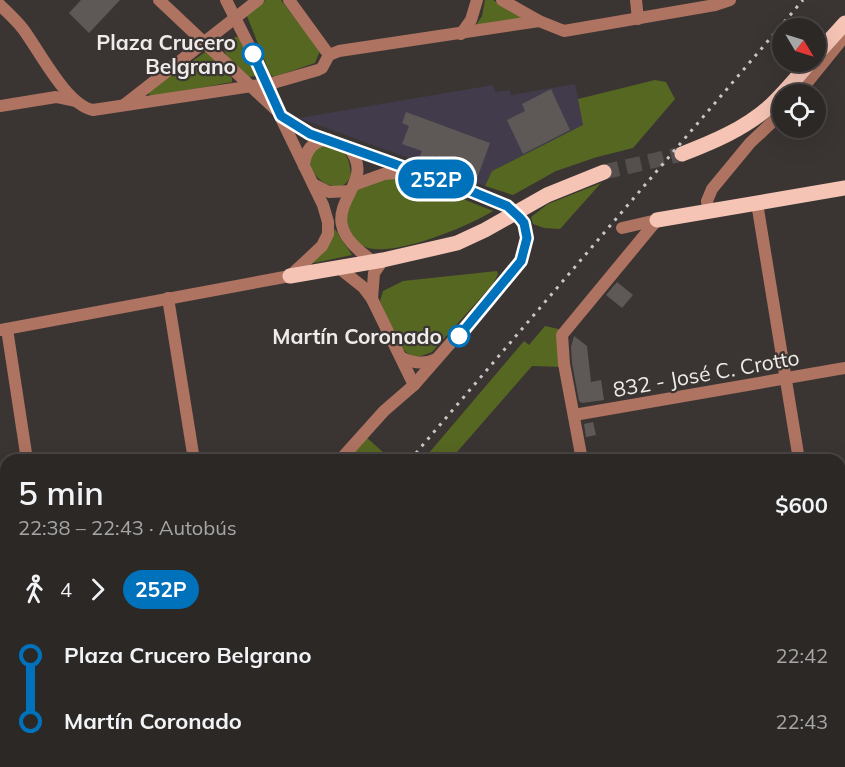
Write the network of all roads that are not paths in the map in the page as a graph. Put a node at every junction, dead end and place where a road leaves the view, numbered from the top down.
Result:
1 (159, 0) edge
2 (226, 0) edge
3 (258, 0) edge
4 (289, 0) edge
5 (477, 0) edge
6 (502, 0) edge
7 (636, 0) edge
8 (730, 0) edge
9 (0, 5) edge
10 (235, 18) junction
11 (638, 19) junction
12 (539, 21) junction
13 (845, 23) edge
14 (461, 34) junction
15 (845, 36) edge
16 (205, 43) junction
17 (826, 44) edge
18 (329, 55) junction
19 (801, 72) edge
20 (267, 83) junction
21 (806, 84) edge
22 (249, 85) junction
23 (76, 101) junction
24 (0, 106) edge
25 (123, 106) junction
26 (279, 113) junction
27 (772, 122) edge
28 (328, 139) junction
29 (348, 147) junction
30 (682, 154) tunnel mouth
31 (304, 166) junction
32 (604, 172) tunnel mouth
33 (419, 173) junction
34 (313, 184) junction
35 (353, 187) junction
36 (845, 188) edge
37 (757, 203) junction
38 (708, 210) junction
39 (657, 220) junction
40 (622, 228) dead end
41 (379, 261) junction
42 (339, 268) junction
43 (290, 276) junction
44 (168, 298) junction
45 (372, 299) junction
46 (3, 330) edge
47 (440, 357) junction
48 (402, 358) junction
49 (845, 368) edge
50 (784, 380) junction
51 (414, 386) junction
52 (574, 415) junction
53 (26, 454) edge
54 (193, 454) edge
55 (345, 454) edge
56 (581, 454) edge
57 (798, 454) edge

1 - 16 street
2 - 10 street
3 - 10 street
4 - 18 street
5 - 14 street
6 - 12 street
7 - 11 street
8 - 11 street
9 - 23 street
10 - 16 street
10 - 20 street
11 - 12 street
12 - 14 street
13 - 17 main road
14 - 18 street
15 - 21 street
16 - 22 street
16 - 25 street
18 - 20 street
19 - 30 main road
20 - 22 street
20 - 26 street
22 - 25 street
22 - 26 street
23 - 24 street
23 - 25 street
26 - 28 street
26 - 31 street
27 - 38 street
28 - 29 street
28 - 31 street
29 - 33 street
29 - 35 street
31 - 34 street
32 - 41 main road
33 - 35 street
33 - 47 street, bridge
34 - 35 street
34 - 43 street
35 - 41 street
36 - 37 main road
37 - 38 main road
37 - 50 street
38 - 39 main road
39 - 40 street
39 - 52 street
41 - 42 main road
41 - 45 street
42 - 43 main road
42 - 45 street
43 - 44 street
44 - 46 street
44 - 54 street
45 - 48 street
46 - 53 street
47 - 48 street
47 - 51 street
48 - 51 street
49 - 50 street, 832 - José C. Crotto
50 - 52 street, 832 - José C. Crotto
50 - 57 street
51 - 55 street
52 - 56 street

